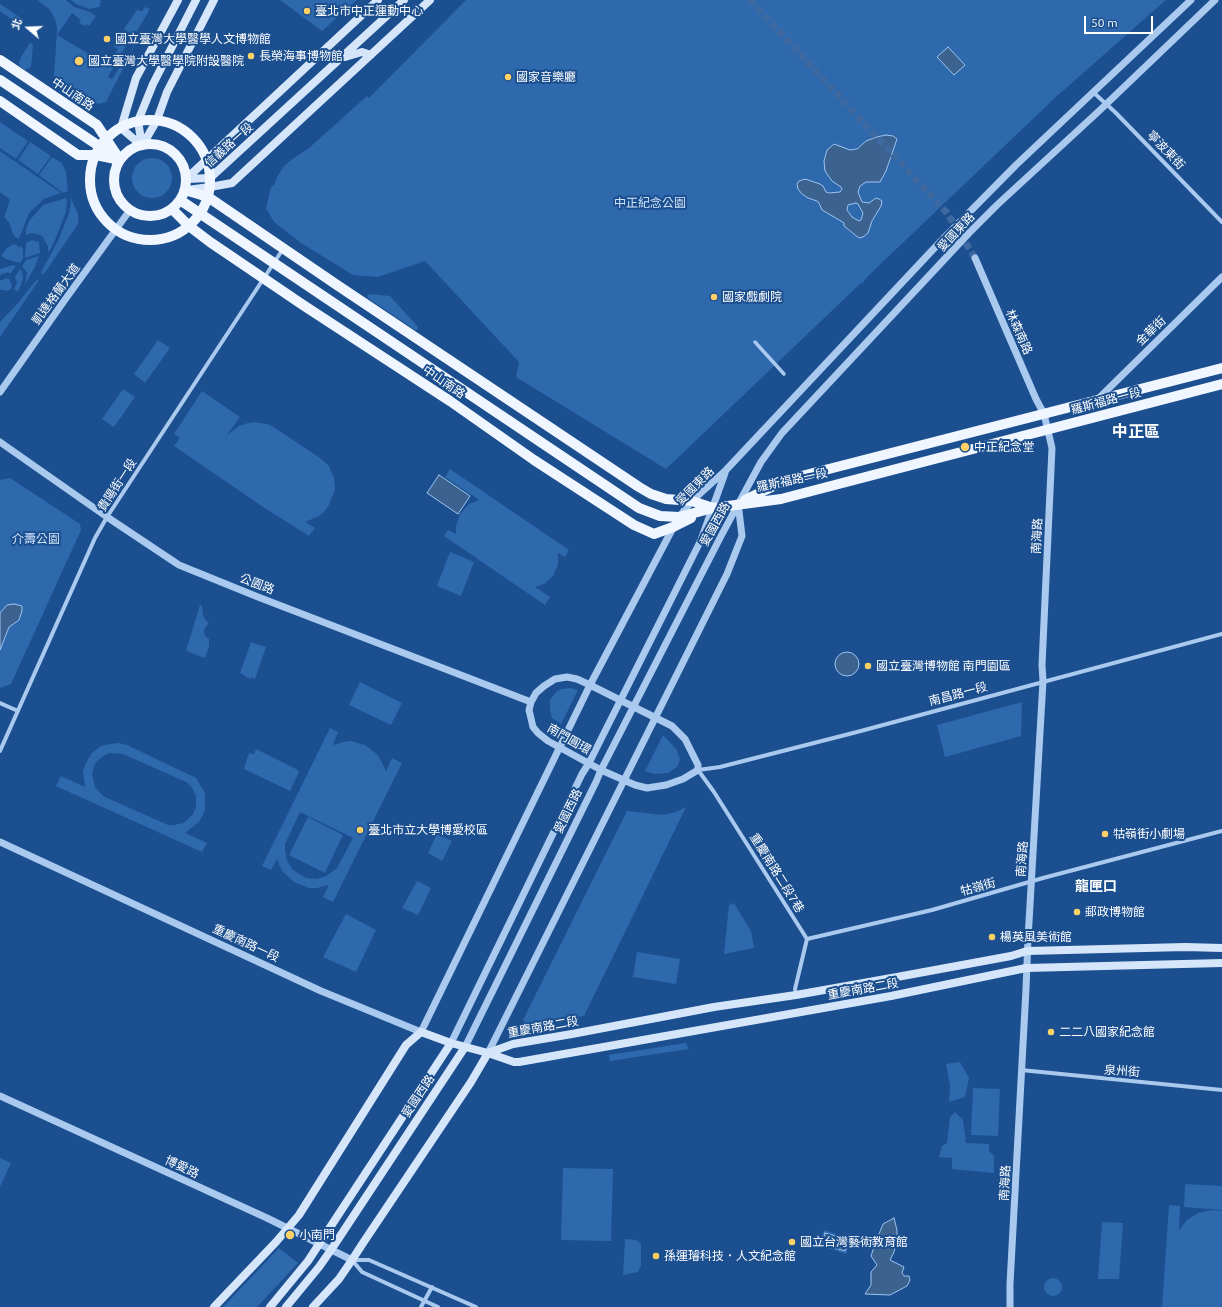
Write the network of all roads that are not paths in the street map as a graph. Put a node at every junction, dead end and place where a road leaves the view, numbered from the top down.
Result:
1 (178, 0) edge
2 (196, 0) edge
3 (214, 0) edge
4 (378, 0) edge
5 (404, 0) edge
6 (430, 0) edge
7 (1191, 0) edge
8 (1215, 0) edge
9 (371, 55) junction
10 (342, 58) junction
11 (0, 60) edge
12 (0, 80) edge
13 (1094, 93) junction
14 (0, 101) edge
15 (1106, 104) junction
16 (157, 120) junction
17 (138, 121) junction
18 (121, 128) junction
19 (142, 146) junction
20 (101, 147) junction
21 (207, 159) junction
22 (120, 160) junction
23 (186, 179) junction
24 (209, 187) junction
25 (185, 190) junction
26 (180, 200) junction
27 (172, 208) junction
28 (130, 210) junction
29 (200, 214) junction
30 (1222, 222) edge
31 (189, 226) junction
32 (116, 230) junction
33 (284, 248) junction
34 (975, 258) tunnel mouth
35 (274, 264) junction
36 (1222, 277) edge
37 (264, 278) junction
38 (754, 342) dead end
39 (1222, 368) edge
40 (784, 374) dead end
41 (1222, 384) edge
42 (0, 392) edge
43 (1096, 401) junction
44 (1044, 414) junction
45 (1049, 430) junction
46 (0, 442) edge
47 (726, 470) junction
48 (692, 501) junction
49 (738, 503) junction
50 (712, 508) junction
51 (107, 517) junction
52 (679, 517) junction
53 (673, 527) junction
54 (1222, 634) edge
55 (1043, 681) junction
56 (590, 685) junction
57 (621, 701) junction
58 (0, 702) edge
59 (531, 702) junction
60 (633, 706) junction
61 (18, 711) junction
62 (655, 717) junction
63 (559, 748) junction
64 (0, 751) edge
65 (589, 763) junction
66 (601, 770) junction
67 (698, 770) junction
68 (623, 780) junction
69 (1222, 831) edge
70 (0, 842) edge
71 (1032, 882) junction
72 (807, 939) junction
73 (1222, 948) edge
74 (1027, 952) junction
75 (1222, 963) edge
76 (1026, 968) junction
77 (796, 995) junction
78 (421, 1032) junction
79 (450, 1043) junction
80 (465, 1047) junction
81 (488, 1053) junction
82 (1021, 1070) junction
83 (1222, 1090) edge
84 (0, 1096) edge
85 (287, 1228) junction
86 (319, 1244) junction
87 (331, 1250) junction
88 (352, 1260) junction
89 (432, 1287) junction
90 (425, 1301) junction
91 (214, 1307) edge
92 (270, 1307) edge
93 (286, 1307) edge
94 (313, 1307) edge
95 (422, 1307) edge
96 (438, 1307) edge
97 (476, 1307) edge
98 (1010, 1307) edge

1 - 18 main road
2 - 17 main road
3 - 16 main road
4 - 21 main road, 信義路一段
5 - 10 main road, 信義路一段
6 - 9 main road, 信義路一段
7 - 13 street, 愛國東路
8 - 15 street, 愛國東路
9 - 10 main road
9 - 24 main road, 信義路一段
10 - 24 main road, 信義路一段
11 - 20 main road, 中山南路
12 - 20 main road, 中山南路
13 - 15 street, 寧波東街
13 - 47 street, 愛國東路
14 - 20 main road, 中山南路
15 - 30 street, 寧波東街
15 - 49 street, 愛國東路
16 - 17 main road
16 - 19 main road
16 - 21 main road
17 - 18 main road
17 - 19 main road
18 - 19 main road
18 - 20 main road
19 - 22 main road
19 - 23 main road
20 - 22 main road, 中山南路
20 - 32 main road
21 - 23 main road, 信義路一段
21 - 24 main road
22 - 28 main road
23 - 24 main road, 信義路一段
23 - 25 main road
24 - 25 main road, 中山南路
24 - 29 main road
24 - 33 main road, 中山南路
25 - 26 main road
26 - 27 main road
26 - 29 main road, 中山南路
27 - 28 main road
27 - 31 main road, 中山南路
28 - 32 street, 凱達格蘭大道
29 - 31 main road
29 - 35 main road, 中山南路
31 - 32 main road
31 - 37 main road, 中山南路
32 - 42 street, 凱達格蘭大道
33 - 35 street, 貴陽街一段
33 - 48 main road, 中山南路
34 - 44 street, 林森南路
35 - 37 street, 貴陽街一段
35 - 52 main road, 中山南路
36 - 43 street, 金華街
37 - 51 street, 貴陽街一段
37 - 53 main road, 中山南路
38 - 40 street
39 - 43 main road, 羅斯福路一段
41 - 45 main road, 羅斯福路一段
43 - 44 main road, 羅斯福路一段
44 - 45 street, 南海路
44 - 49 main road, 羅斯福路一段
45 - 49 main road, 羅斯福路一段
45 - 55 street, 南海路
46 - 51 street, 公園路
47 - 48 street, 愛國東路
47 - 50 street, 愛國東路
48 - 50 main road, 中山南路
48 - 52 street, 愛國東路
49 - 50 main road, 中山南路
49 - 60 street, 愛國西路
49 - 62 street, 愛國西路
50 - 52 main road, 中山南路
50 - 53 main road, 中山南路
50 - 57 street, 愛國西路
51 - 59 street, 公園路
51 - 61 street, 貴陽街一段
52 - 53 street
53 - 56 street
54 - 55 street, 南昌路一段
55 - 67 street, 南昌路一段
55 - 71 street, 南海路
56 - 57 street
56 - 59 street
56 - 63 street
57 - 60 street
57 - 65 street, 愛國西路
58 - 61 street
59 - 63 street, 南門圓環
60 - 62 street
60 - 66 street, 愛國西路
61 - 64 street, 貴陽街一段
62 - 67 street
62 - 68 street, 愛國西路
63 - 65 street, 南門圓環
63 - 78 street
65 - 66 street, 南門圓環
65 - 79 street, 愛國西路
66 - 68 street, 南門圓環
66 - 80 street, 愛國西路
67 - 68 street, 南門圓環
67 - 72 street, 重慶南路二段7巷
68 - 81 street, 愛國西路
69 - 71 street, 牯嶺街
70 - 78 street, 重慶南路一段
71 - 72 street, 牯嶺街
71 - 74 street, 南海路
72 - 77 street
73 - 74 main road, 重慶南路二段
74 - 76 street, 南海路
74 - 77 main road, 重慶南路二段
75 - 76 main road, 重慶南路二段
76 - 81 main road, 重慶南路二段
76 - 82 street, 南海路
77 - 81 main road, 重慶南路二段
78 - 79 main road, 重慶南路一段
78 - 85 main road
79 - 80 main road, 重慶南路一段
79 - 86 main road, 愛國西路
80 - 81 main road, 重慶南路一段
80 - 87 main road, 愛國西路
81 - 88 main road, 愛國西路
82 - 83 street, 泉州街
82 - 98 street, 南海路
84 - 85 street, 博愛路
85 - 86 street, 博愛路
85 - 91 main road
86 - 87 street, 博愛路
86 - 92 main road, 愛國西路
87 - 88 street, 博愛路
87 - 93 main road, 愛國西路
88 - 89 street, 博愛路
88 - 90 street, 博愛路
88 - 94 main road, 愛國西路
89 - 90 street
89 - 97 street, 博愛路
90 - 95 street
90 - 96 street, 博愛路

